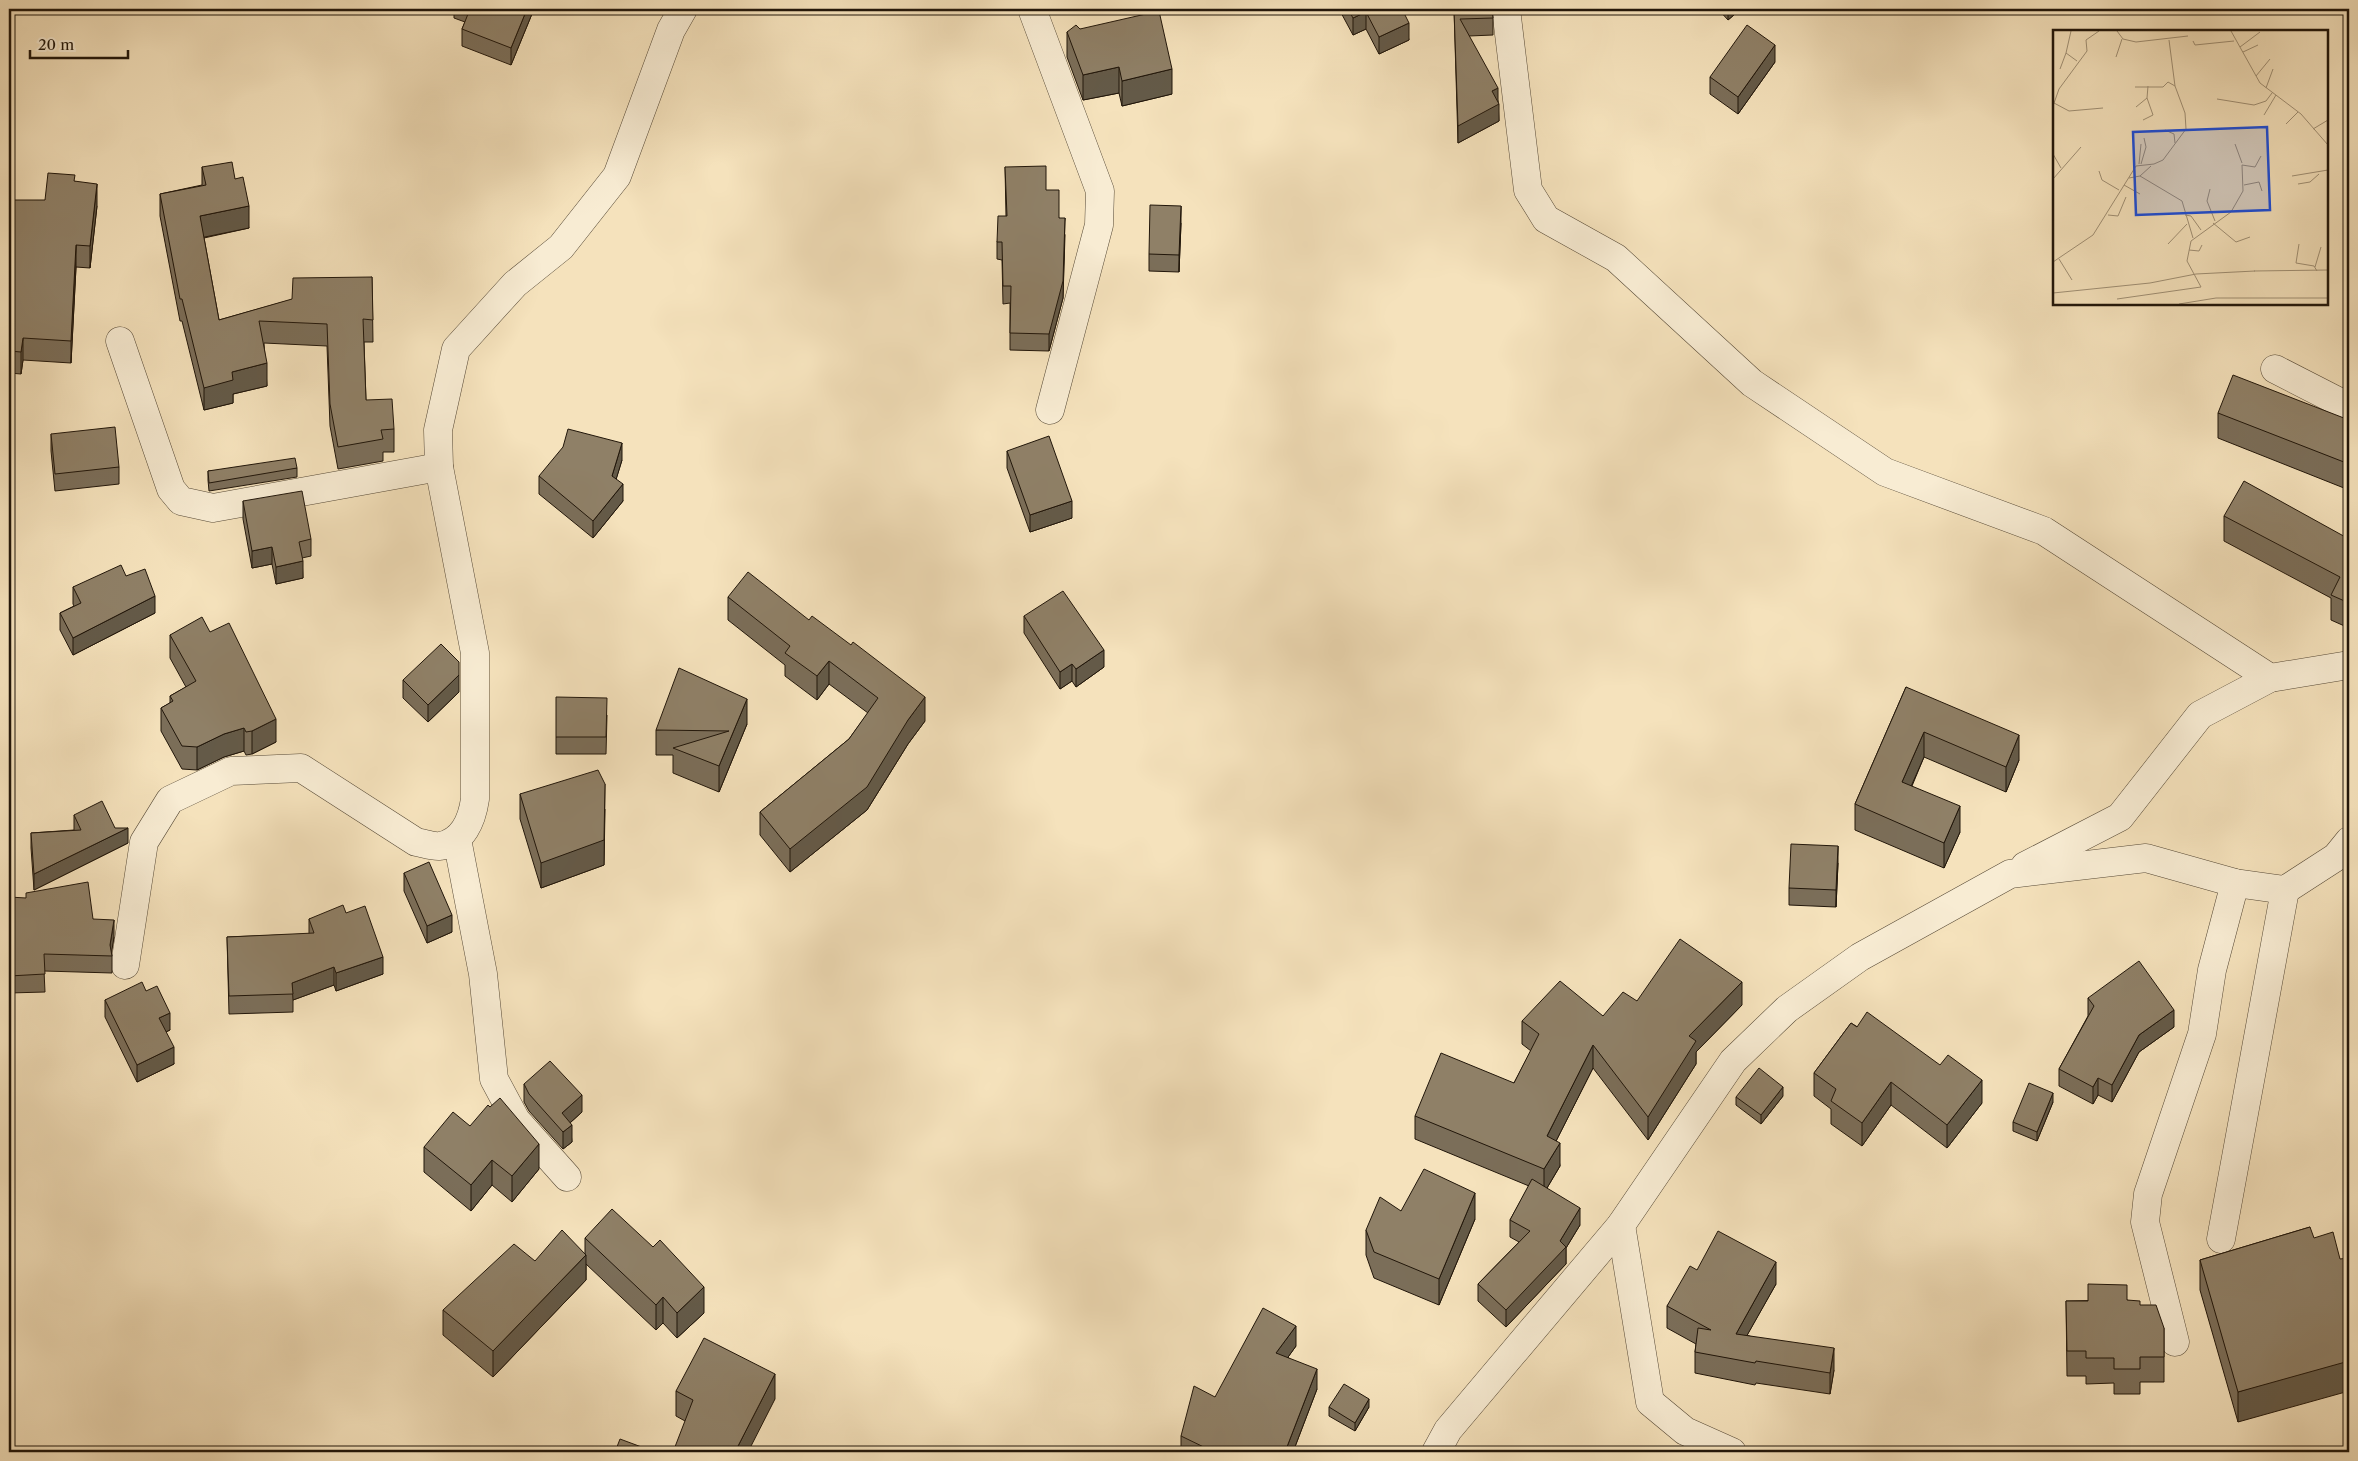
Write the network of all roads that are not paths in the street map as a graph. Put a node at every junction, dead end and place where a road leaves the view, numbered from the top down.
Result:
1 (683, 9) edge
2 (1032, 9) edge
3 (1506, 9) edge
4 (120, 341) dead end
5 (2275, 369) dead end
6 (2349, 407) edge
7 (1050, 410) dead end
8 (439, 467) junction
9 (2349, 665) edge
10 (2270, 678) junction
11 (457, 839) junction
12 (2349, 841) edge
13 (2010, 874) junction
14 (2236, 883) junction
15 (2284, 890) junction
16 (125, 965) dead end
17 (566, 1177) dead end
18 (1621, 1225) junction
19 (2221, 1239) dead end
20 (2175, 1342) dead end
21 (1436, 1452) edge
22 (1732, 1452) edge

1 - 8 street
2 - 7 street
3 - 10 street
4 - 8 street
5 - 6 street
8 - 11 street
9 - 10 street
10 - 13 street
11 - 16 street
11 - 17 street
12 - 15 street
13 - 14 street
13 - 18 street
14 - 15 street
14 - 20 street
15 - 19 street
18 - 21 street
18 - 22 street

